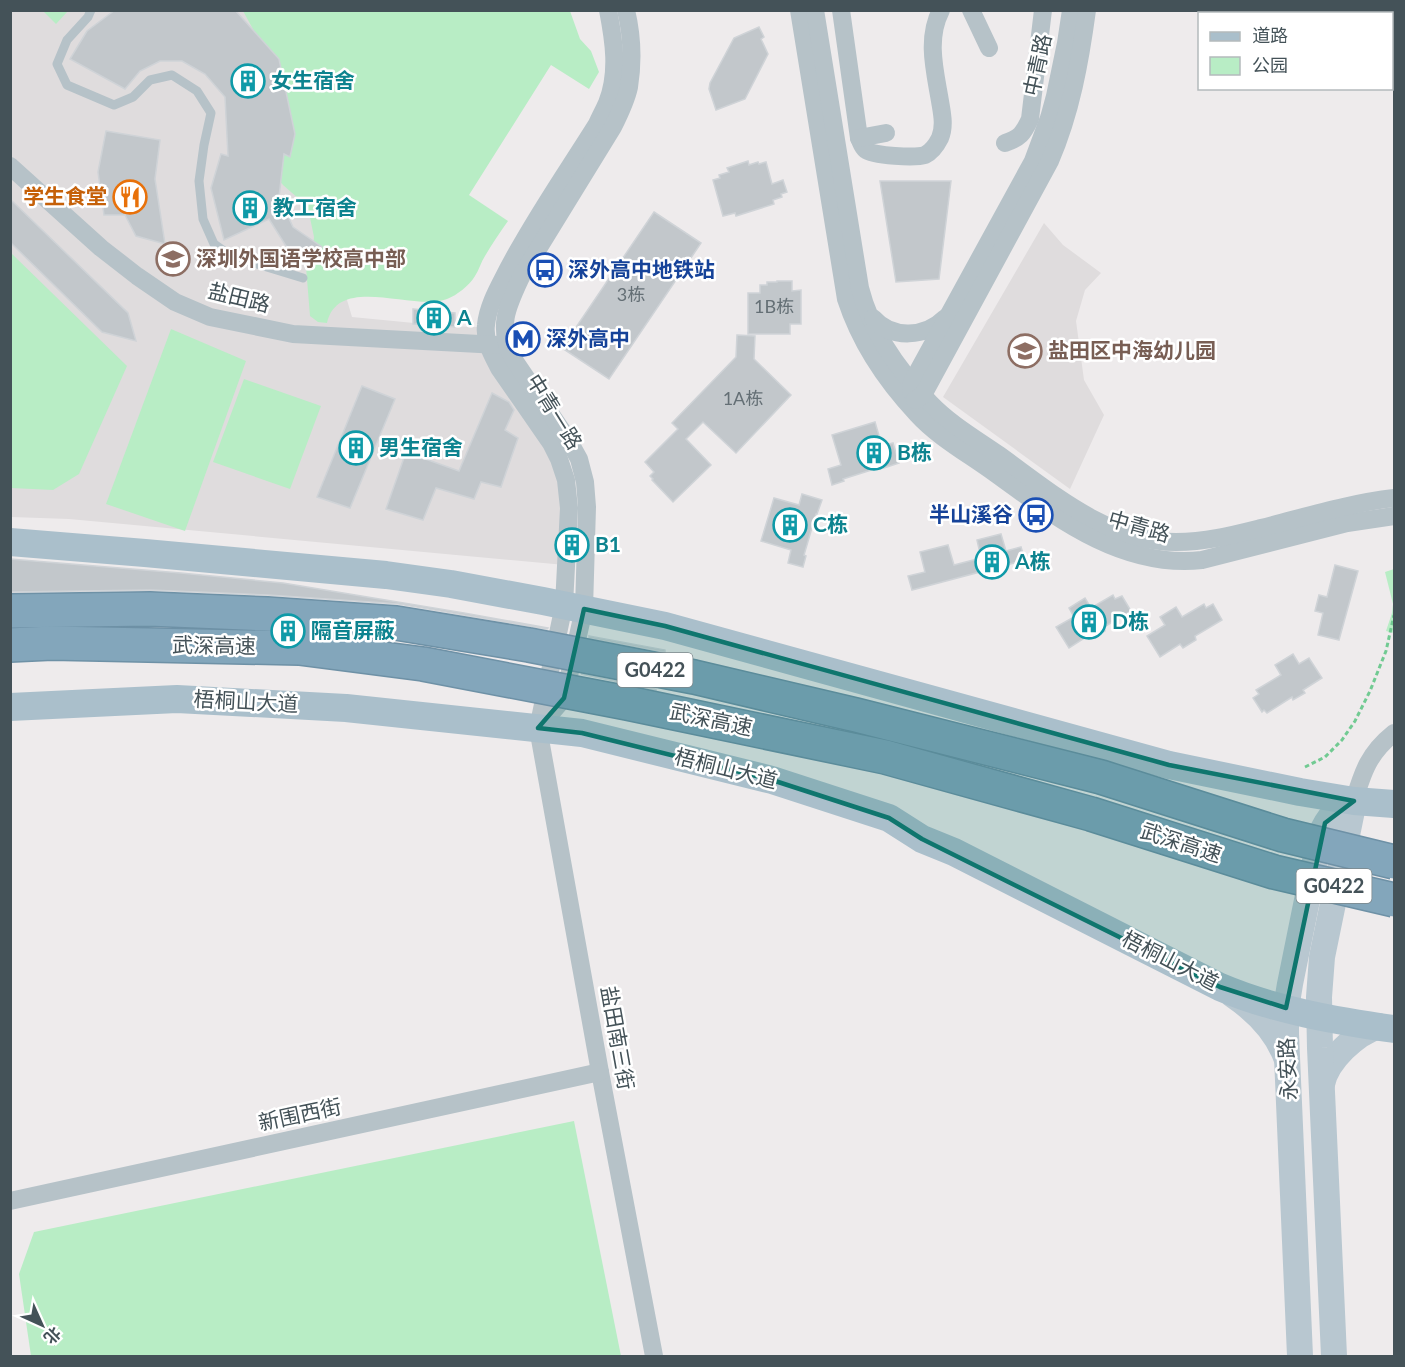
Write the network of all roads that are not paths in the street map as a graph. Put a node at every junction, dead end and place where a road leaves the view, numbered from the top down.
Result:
1 (91, 10) edge
2 (608, 10) edge
3 (626, 10) edge
4 (840, 10) edge
5 (941, 10) edge
6 (971, 10) edge
7 (1042, 10) edge
8 (1071, 10) edge
9 (1087, 10) edge
10 (808, 14) edge
11 (989, 48) dead end
12 (886, 133) dead end
13 (859, 138) junction
14 (1005, 143) dead end
15 (10, 166) edge
16 (303, 278) dead end
17 (864, 304) junction
18 (952, 309) junction
19 (488, 345) junction
20 (507, 345) junction
21 (915, 394) junction
22 (1395, 498) edge
23 (1395, 516) edge
24 (10, 542) edge
25 (574, 607) junction
26 (10, 611) edge
27 (10, 645) edge
28 (10, 707) edge
29 (538, 728) junction
30 (1395, 733) edge
31 (1354, 801) junction
32 (1395, 804) edge
33 (1395, 862) edge
34 (1395, 900) edge
35 (1220, 987) junction
36 (1286, 1008) junction
37 (1320, 1015) junction
38 (1387, 1027) edge
39 (1288, 1065) junction
40 (600, 1072) junction
41 (1322, 1084) junction
42 (10, 1201) edge
43 (654, 1356) edge
44 (1300, 1356) edge
45 (1334, 1356) edge

1 - 16 lane
2 - 19 street, 中青一路
3 - 20 street, 中青一路
4 - 10 street
4 - 13 street
5 - 13 street
6 - 11 street
7 - 14 street
8 - 18 street, 中青路
9 - 21 street, 中青路
10 - 17 street
10 - 21 street
12 - 13 street
15 - 19 street, 盐田路
17 - 18 street
17 - 21 street
18 - 21 street, 中青路
19 - 20 street, 盐田路
19 - 25 street, 中青一路
20 - 25 street, 中青一路
21 - 22 street, 中青路
21 - 23 street, 中青路
24 - 25 main road
25 - 29 street
25 - 31 main road
26 - 33 highway, 武深高速 / G0422, bridge
27 - 34 highway, 武深高速 / G0422, bridge
28 - 29 main road, 梧桐山大道
29 - 35 main road, 梧桐山大道
29 - 40 street, 盐田南三街
30 - 31 street, 永安路
31 - 32 main road
31 - 36 main road, 永安路
31 - 37 main road, 永安路
35 - 36 main road, 梧桐山大道
35 - 39 main road
36 - 37 main road, 梧桐山大道
36 - 39 main road, 永安路
37 - 38 main road, 梧桐山大道
37 - 41 main road, 永安路
38 - 41 main road
39 - 44 main road, 永安路
40 - 42 street, 新围西街
40 - 43 street, 盐田南三街
41 - 45 main road, 永安路

